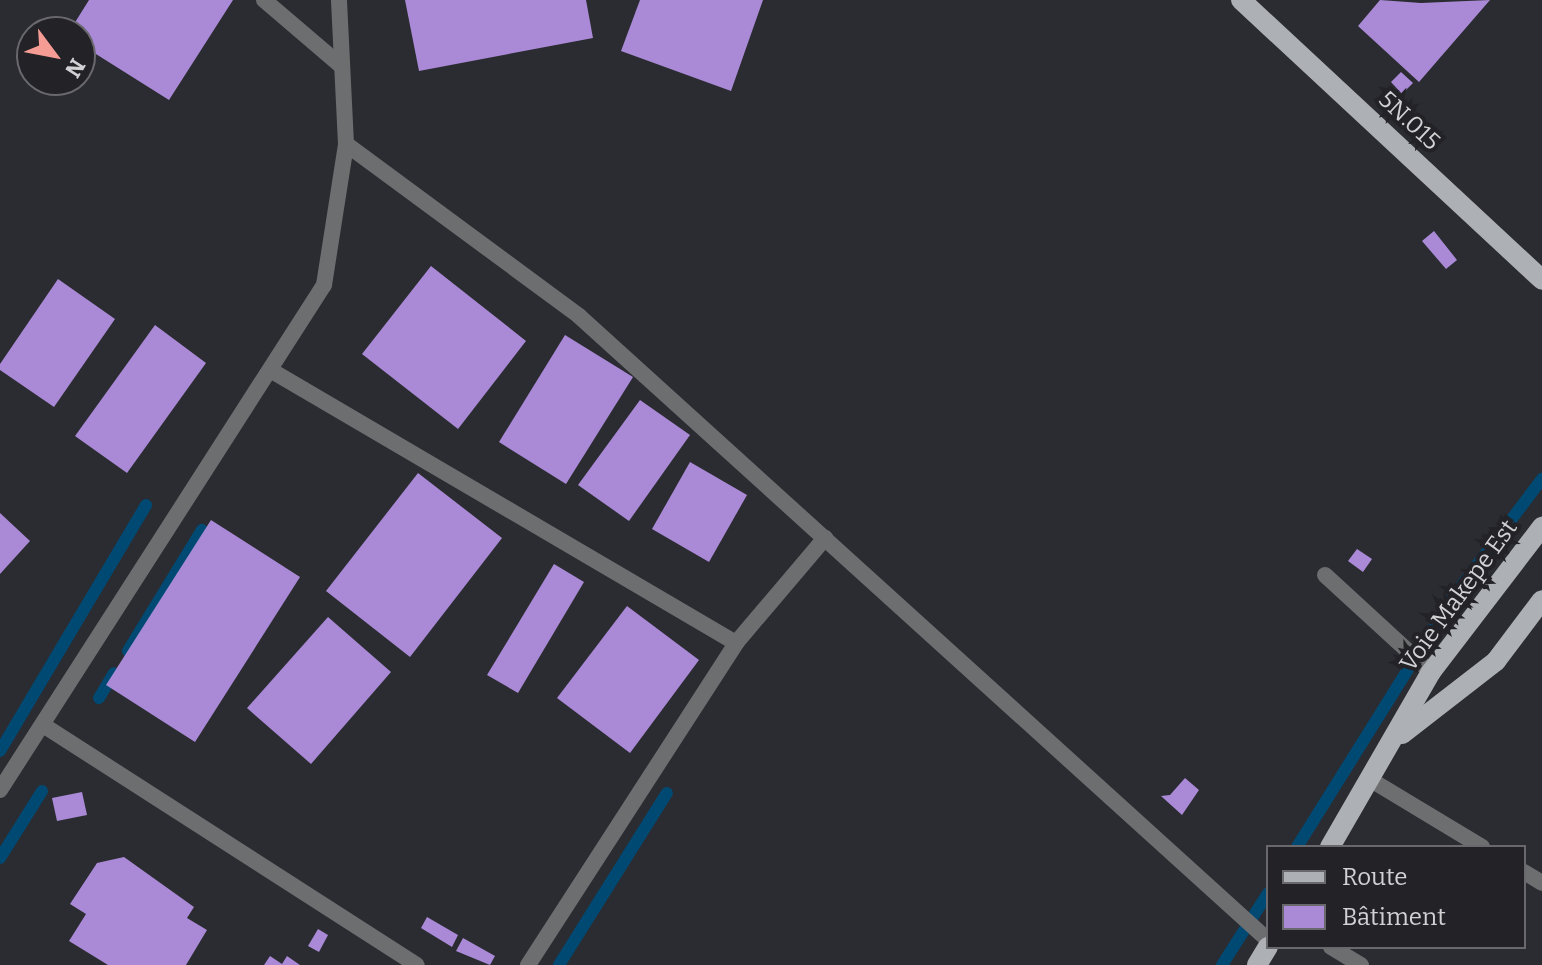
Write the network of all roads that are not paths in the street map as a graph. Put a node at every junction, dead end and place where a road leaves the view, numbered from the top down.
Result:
1 (264, 0) edge
2 (339, 0) edge
3 (1241, 0) edge
4 (340, 65) junction
5 (346, 144) junction
6 (1542, 280) edge
7 (272, 371) junction
8 (1542, 527) edge
9 (825, 538) junction
10 (1325, 575) dead end
11 (1542, 600) edge
12 (736, 643) junction
13 (1431, 672) junction
14 (43, 725) junction
15 (1396, 739) junction
16 (1371, 780) junction
17 (0, 790) edge
18 (1331, 845) edge
19 (1479, 845) edge
20 (1266, 938) edge
21 (1334, 949) edge
22 (417, 965) edge
23 (528, 965) edge
24 (1361, 965) edge

1 - 4 street
2 - 4 street
3 - 6 main road, 5N.015
4 - 5 street
5 - 7 street
5 - 9 street
7 - 12 street
7 - 14 street
8 - 13 main road, Voie Makepe Est
9 - 12 street
9 - 20 street
10 - 13 street
11 - 15 main road, Voie Makepe Est
12 - 23 street
13 - 15 main road, Voie Makepe Est
14 - 17 street
14 - 22 street
15 - 16 main road, Voie Makepe Est
16 - 18 main road, Voie Makepe Est
16 - 19 street
21 - 24 street

